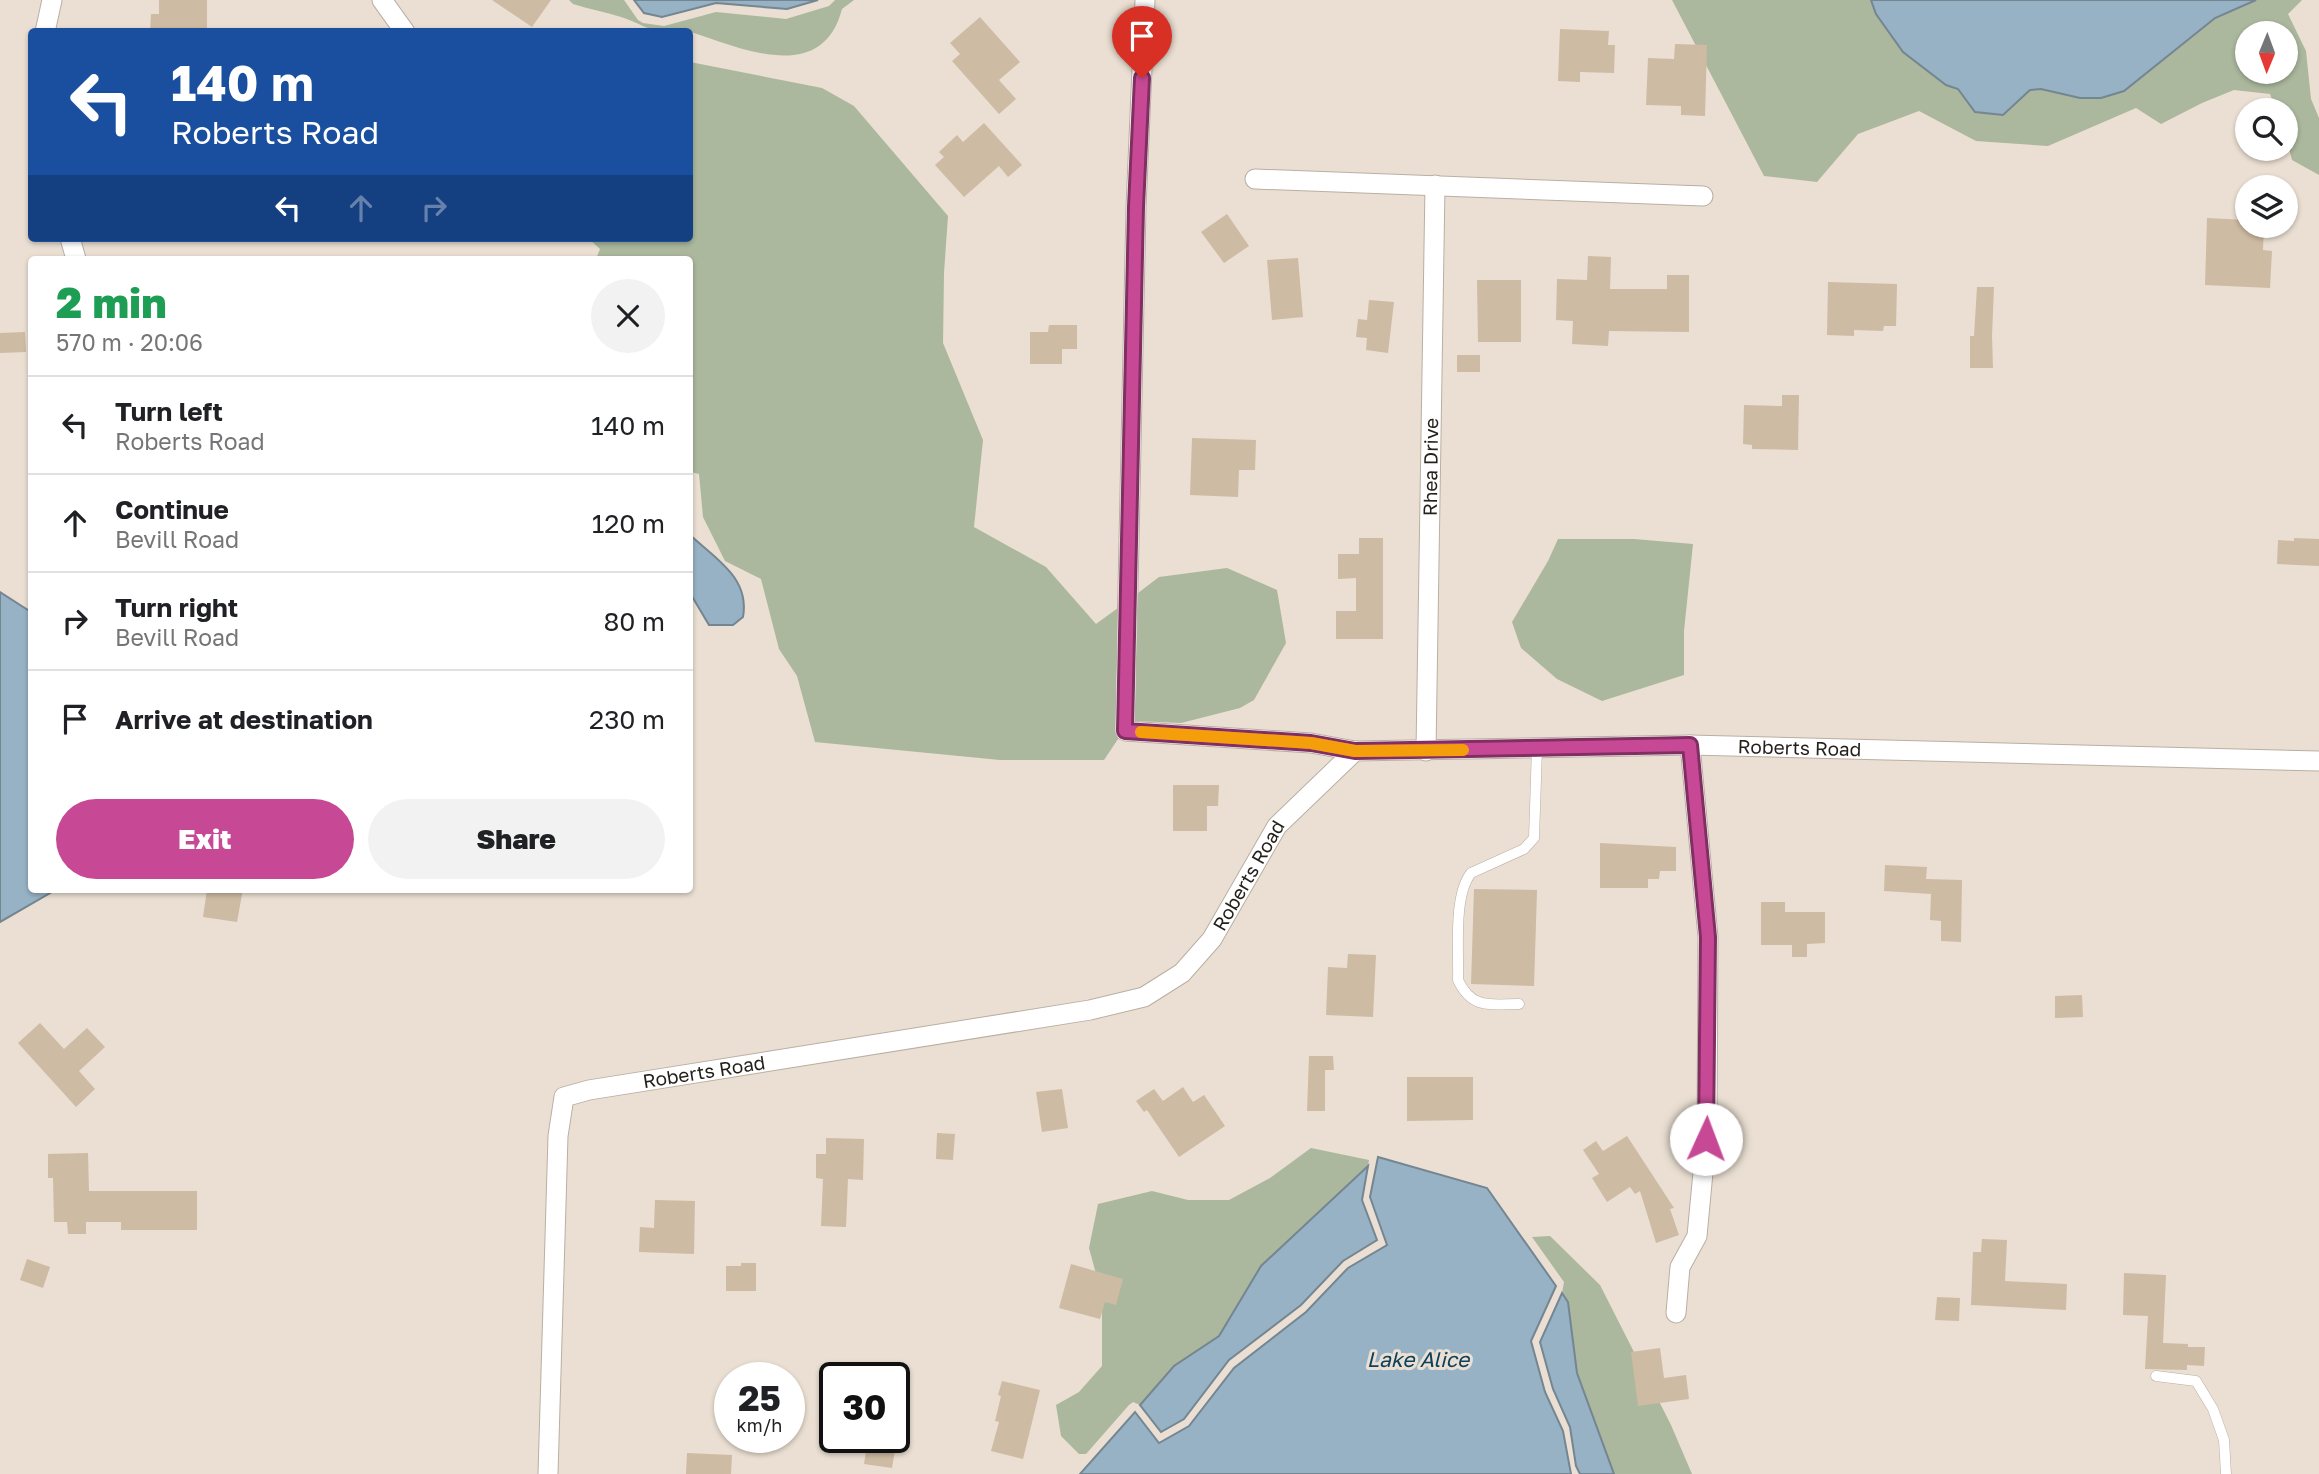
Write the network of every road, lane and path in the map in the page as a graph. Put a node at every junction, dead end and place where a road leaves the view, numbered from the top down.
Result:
1 (52, 0) edge
2 (382, 0) edge
3 (1145, 0) edge
4 (46, 28) edge
5 (402, 28) edge
6 (1255, 178) dead end
7 (1435, 185) junction
8 (1703, 196) dead end
9 (1690, 745) junction
10 (1537, 748) junction
11 (1355, 751) junction
12 (1426, 751) junction
13 (2319, 761) edge
14 (1519, 1004) dead end
15 (1676, 1313) dead end
16 (2156, 1376) dead end
17 (548, 1474) edge
18 (2226, 1474) edge

1 - 4 street
2 - 5 street
3 - 11 street
6 - 7 street
7 - 8 street
7 - 12 street, Rhea Drive
9 - 10 street, Roberts Road
9 - 13 street, Roberts Road
9 - 15 street
10 - 12 street, Roberts Road
10 - 14 lane
11 - 12 street, Roberts Road
11 - 17 street, Roberts Road
16 - 18 lane

